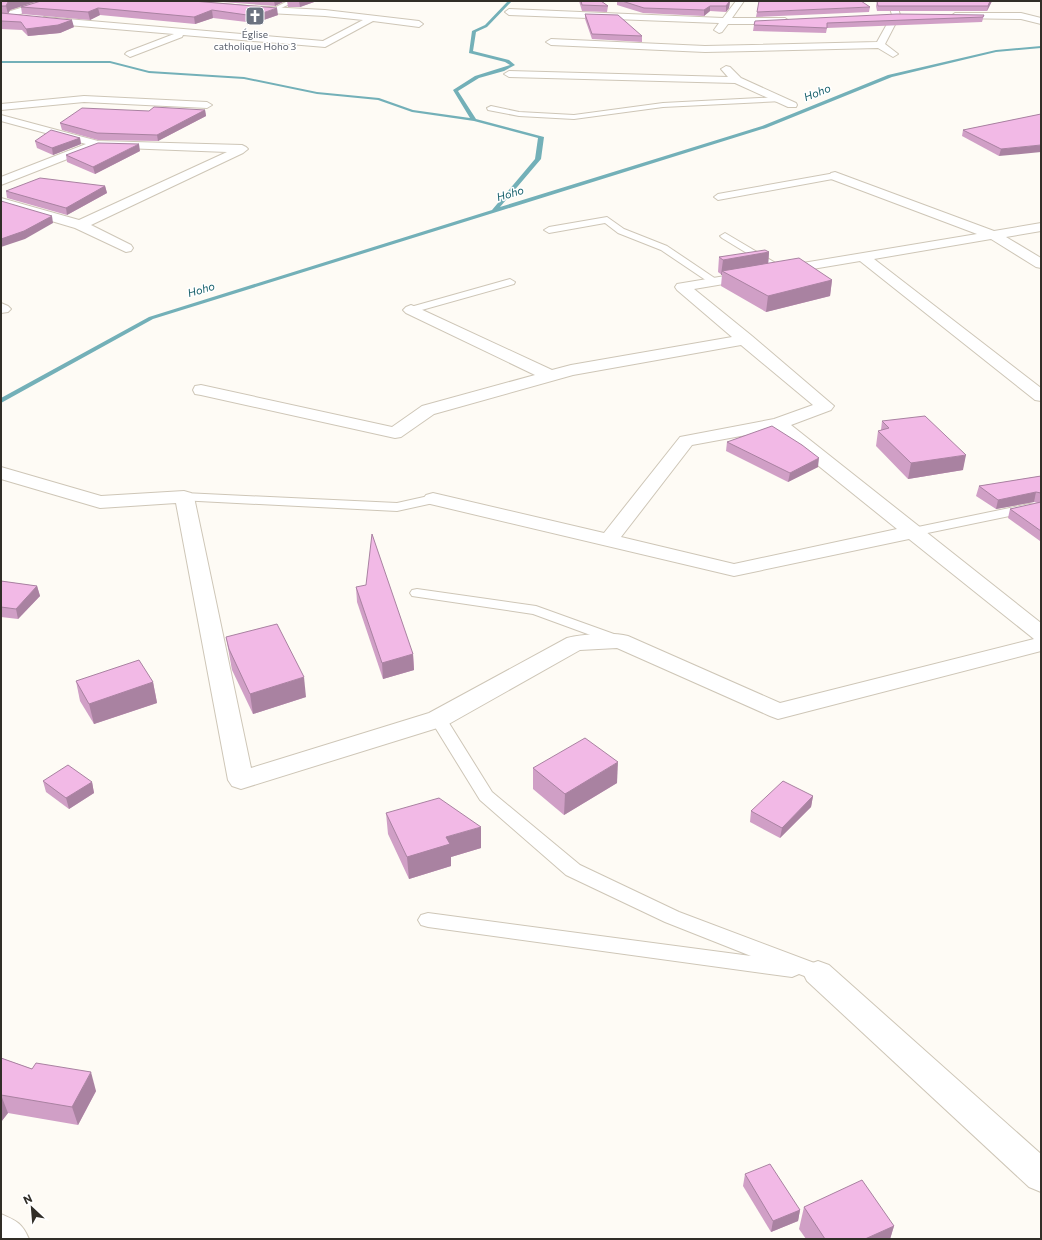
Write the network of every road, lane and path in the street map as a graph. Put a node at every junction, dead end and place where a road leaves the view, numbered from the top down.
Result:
1 (52, 1) edge
2 (160, 1) edge
3 (293, 1) edge
4 (740, 1) edge
5 (892, 1) edge
6 (247, 9) junction
7 (275, 9) junction
8 (509, 12) dead end
9 (943, 16) edge
10 (2, 17) edge
11 (226, 17) edge
12 (1040, 17) edge
13 (373, 18) junction
14 (797, 20) edge
15 (726, 21) junction
16 (419, 24) dead end
17 (205, 25) edge
18 (184, 33) junction
19 (551, 42) dead end
20 (880, 45) junction
21 (705, 49) junction
22 (130, 54) dead end
23 (893, 54) dead end
24 (509, 74) dead end
25 (737, 80) junction
26 (779, 99) junction
27 (207, 105) dead end
28 (792, 105) dead end
29 (1, 107) edge
30 (491, 108) dead end
31 (1, 118) edge
32 (98, 144) junction
33 (834, 176) joint
34 (1, 181) edge
35 (718, 197) dead end
36 (1, 202) edge
37 (80, 225) junction
38 (1041, 227) edge
39 (549, 230) dead end
40 (993, 235) junction
41 (725, 236) dead end
42 (126, 248) dead end
43 (863, 257) junction
44 (1041, 264) edge
45 (781, 270) junction
46 (714, 281) junction
47 (510, 282) dead end
48 (412, 310) joint
49 (746, 339) junction
50 (551, 376) junction
51 (201, 390) dead end
52 (1041, 396) edge
53 (778, 424) junction
54 (1, 473) edge
55 (184, 497) junction
56 (434, 499) joint
57 (1034, 507) edge
58 (913, 532) junction
59 (609, 540) junction
60 (417, 593) dead end
61 (1041, 634) edge
62 (620, 641) junction
63 (1041, 644) edge
64 (438, 719) junction
65 (428, 920) dead end
66 (818, 973) junction
67 (1041, 1176) edge
68 (1, 1231) edge
69 (11, 1239) edge

1 - 10 street
2 - 6 street
3 - 7 lane
4 - 15 street
5 - 20 street
6 - 7 street
6 - 11 street
7 - 13 street
8 - 15 street
9 - 12 street
10 - 18 street
13 - 16 street
13 - 18 street
14 - 15 street
15 - 21 street
17 - 18 street
18 - 22 street
19 - 21 street
20 - 21 street
20 - 23 street
21 - 25 street
24 - 25 street
25 - 26 street
26 - 28 street
26 - 30 lane
27 - 29 street
31 - 32 street
32 - 34 street
32 - 37 street
33 - 35 lane
33 - 40 street
36 - 37 street
37 - 42 street
38 - 40 street
39 - 46 lane
40 - 43 street
40 - 44 street
41 - 45 lane
43 - 45 street
43 - 52 street
45 - 46 street
46 - 49 street
47 - 48 lane
48 - 50 street
49 - 50 street
49 - 53 street
50 - 51 street
53 - 58 street
53 - 59 street
54 - 55 street
55 - 56 lane
55 - 64 street
56 - 59 street
57 - 58 lane
58 - 59 street
58 - 61 street
60 - 62 lane
62 - 63 street
62 - 64 street
64 - 66 lane
65 - 66 lane
66 - 67 street
68 - 69 street

